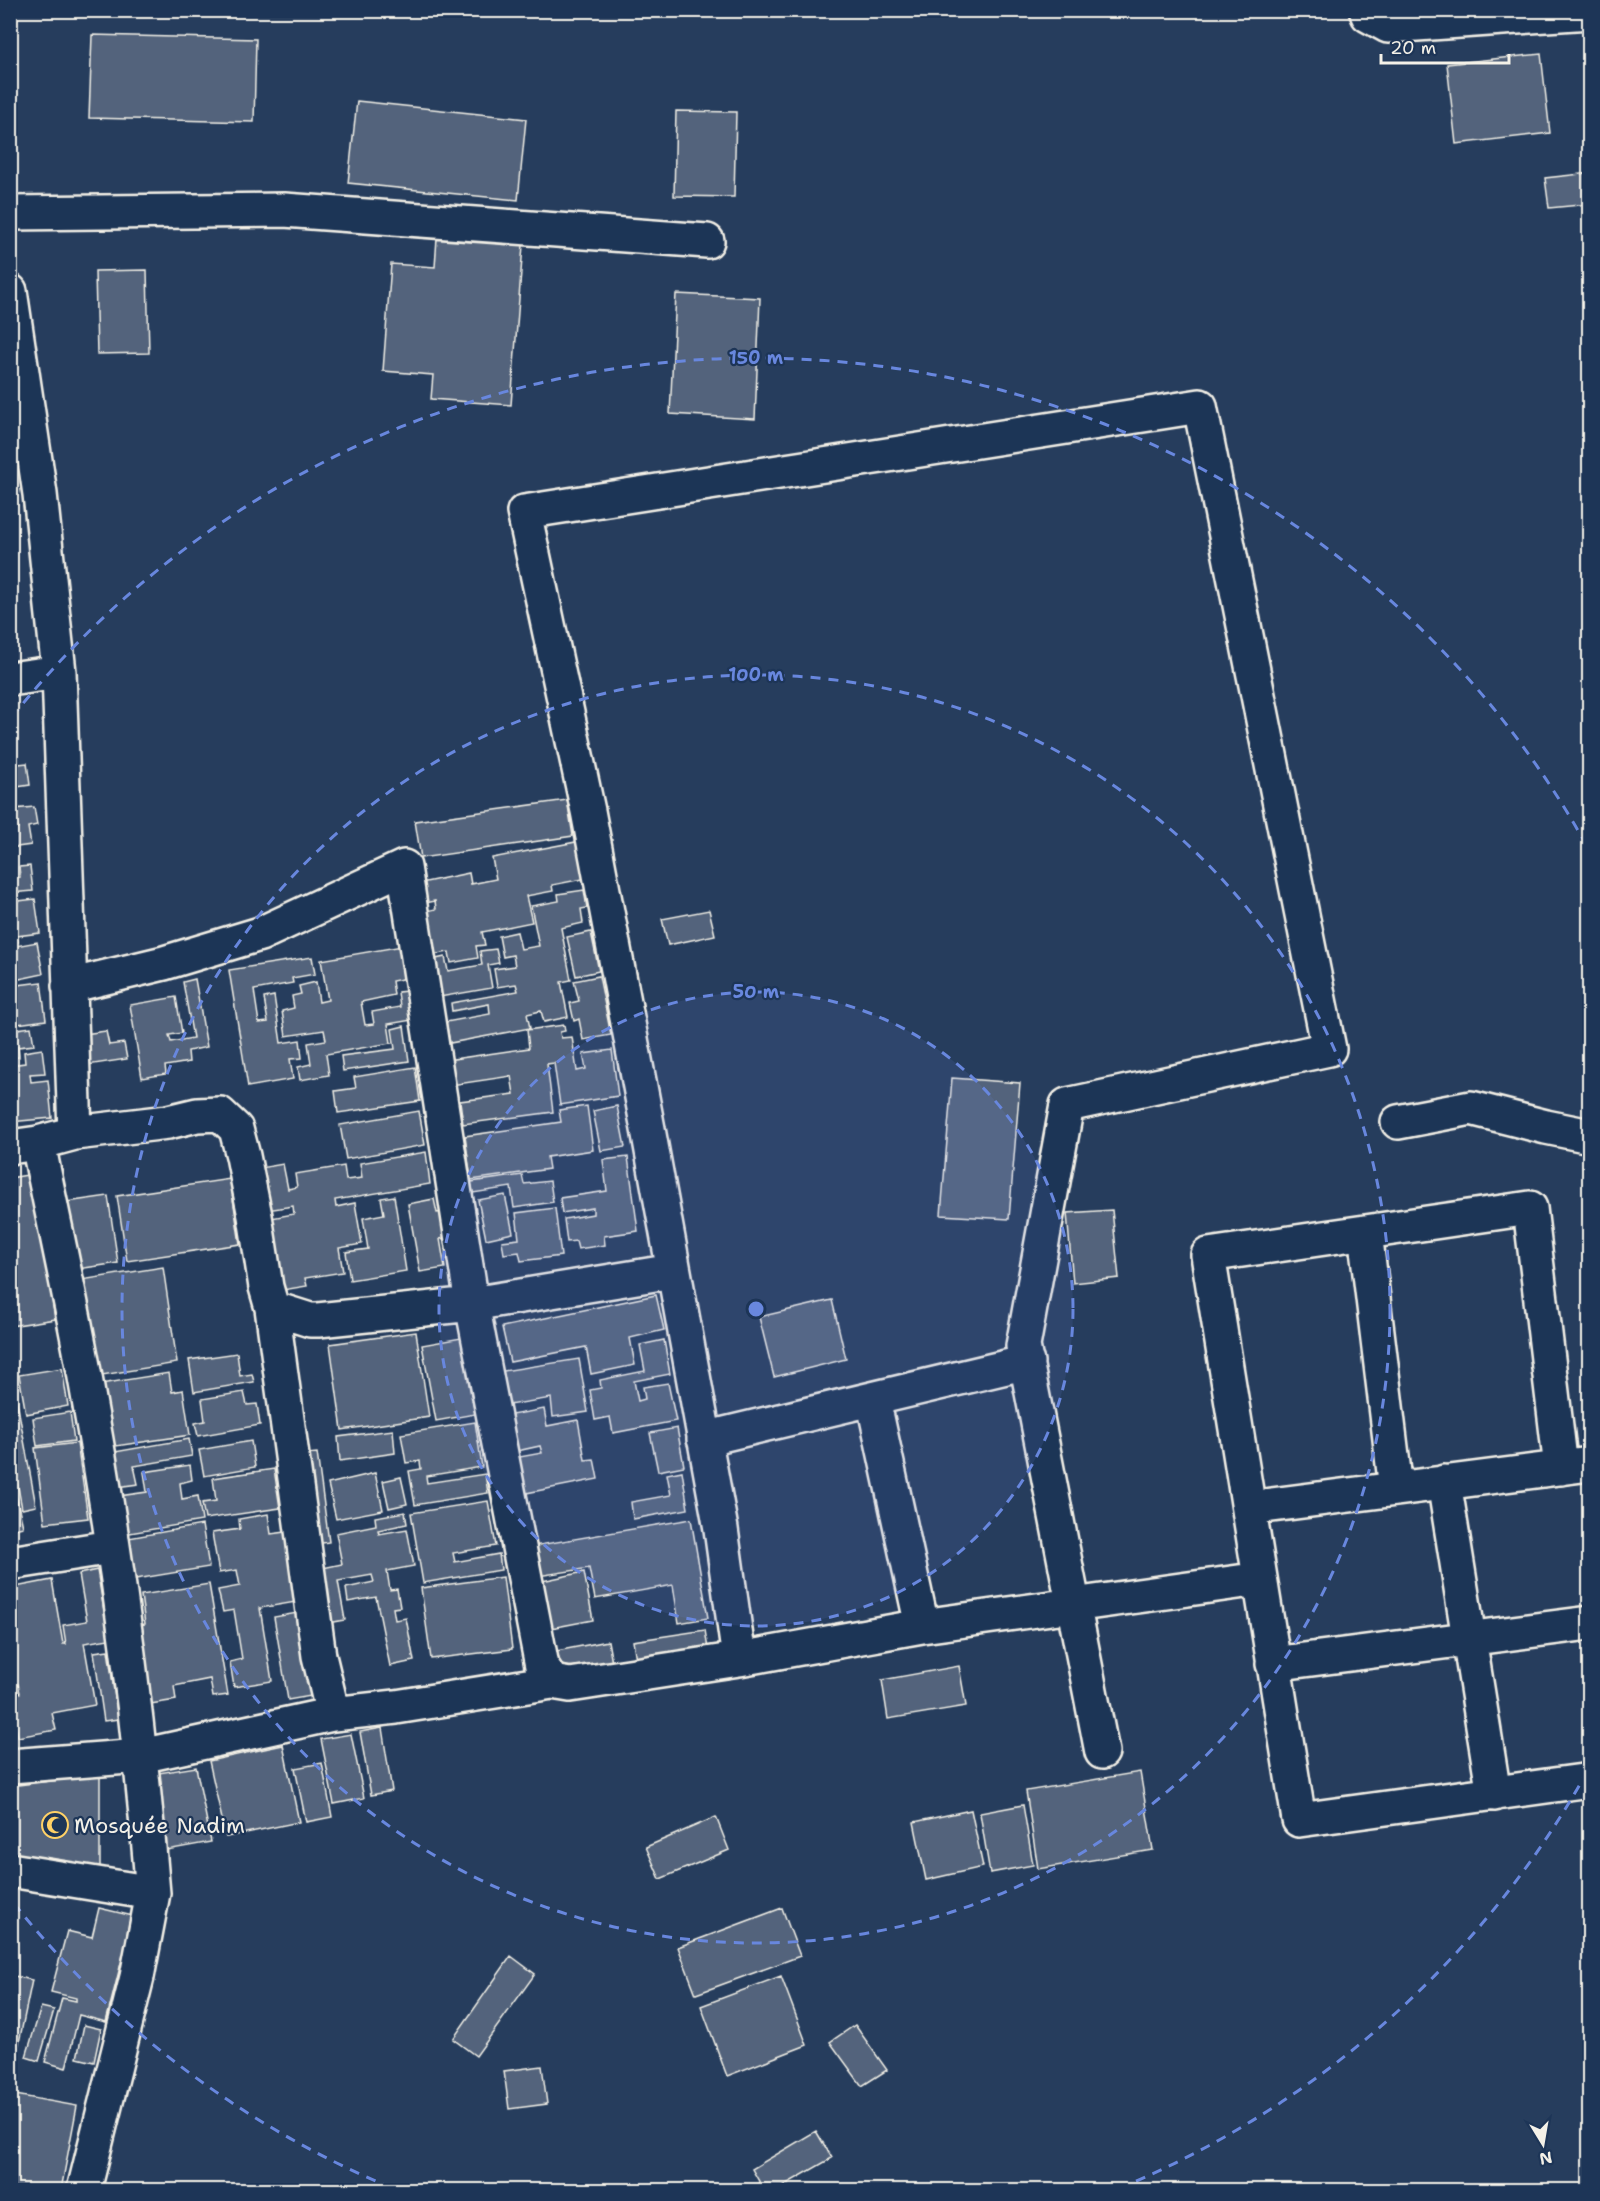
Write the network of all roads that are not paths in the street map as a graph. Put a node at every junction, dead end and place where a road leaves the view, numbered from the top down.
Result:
1 (1366, 10) edge
2 (1590, 12) edge
3 (10, 213) edge
4 (707, 241) dead end
5 (10, 291) edge
6 (59, 672) junction
7 (10, 679) edge
8 (69, 986) junction
9 (1398, 1122) dead end
10 (75, 1133) junction
11 (1590, 1136) edge
12 (24, 1145) edge
13 (1365, 1232) junction
14 (673, 1271) junction
15 (472, 1304) junction
16 (272, 1308) junction
17 (1027, 1362) junction
18 (873, 1399) junction
19 (704, 1439) junction
20 (1575, 1466) edge
21 (1444, 1482) junction
22 (1396, 1489) junction
23 (1248, 1508) junction
24 (112, 1546) junction
25 (10, 1563) edge
26 (1260, 1579) junction
27 (1074, 1605) junction
28 (1590, 1623) edge
29 (921, 1626) junction
30 (1469, 1639) junction
31 (739, 1659) junction
32 (1273, 1664) junction
33 (552, 1682) junction
34 (333, 1714) junction
35 (1102, 1752) dead end
36 (141, 1756) junction
37 (10, 1766) edge
38 (1590, 1780) edge
39 (1494, 1794) junction
40 (10, 1870) edge
41 (153, 1893) junction
42 (84, 2190) edge

1 - 2 street
3 - 4 street
5 - 6 street
6 - 7 street
6 - 8 street
8 - 10 street
8 - 15 street
9 - 11 street
10 - 12 street
10 - 16 street
12 - 24 street
13 - 20 street
13 - 22 street
13 - 23 street
14 - 15 street
14 - 17 street
14 - 19 street
15 - 16 street
15 - 33 street
16 - 34 street
17 - 18 street
17 - 27 street
18 - 19 street
18 - 29 street
19 - 31 street
20 - 21 street
21 - 22 street
21 - 30 street
22 - 23 street
23 - 26 street
24 - 25 street
24 - 36 street
26 - 27 street
26 - 32 street
27 - 29 street
27 - 35 street
28 - 30 street
29 - 31 street
30 - 32 street
30 - 39 street
31 - 33 street
32 - 39 street
33 - 34 street
34 - 36 street
36 - 37 street
36 - 41 street
38 - 39 street
40 - 41 street
41 - 42 street

